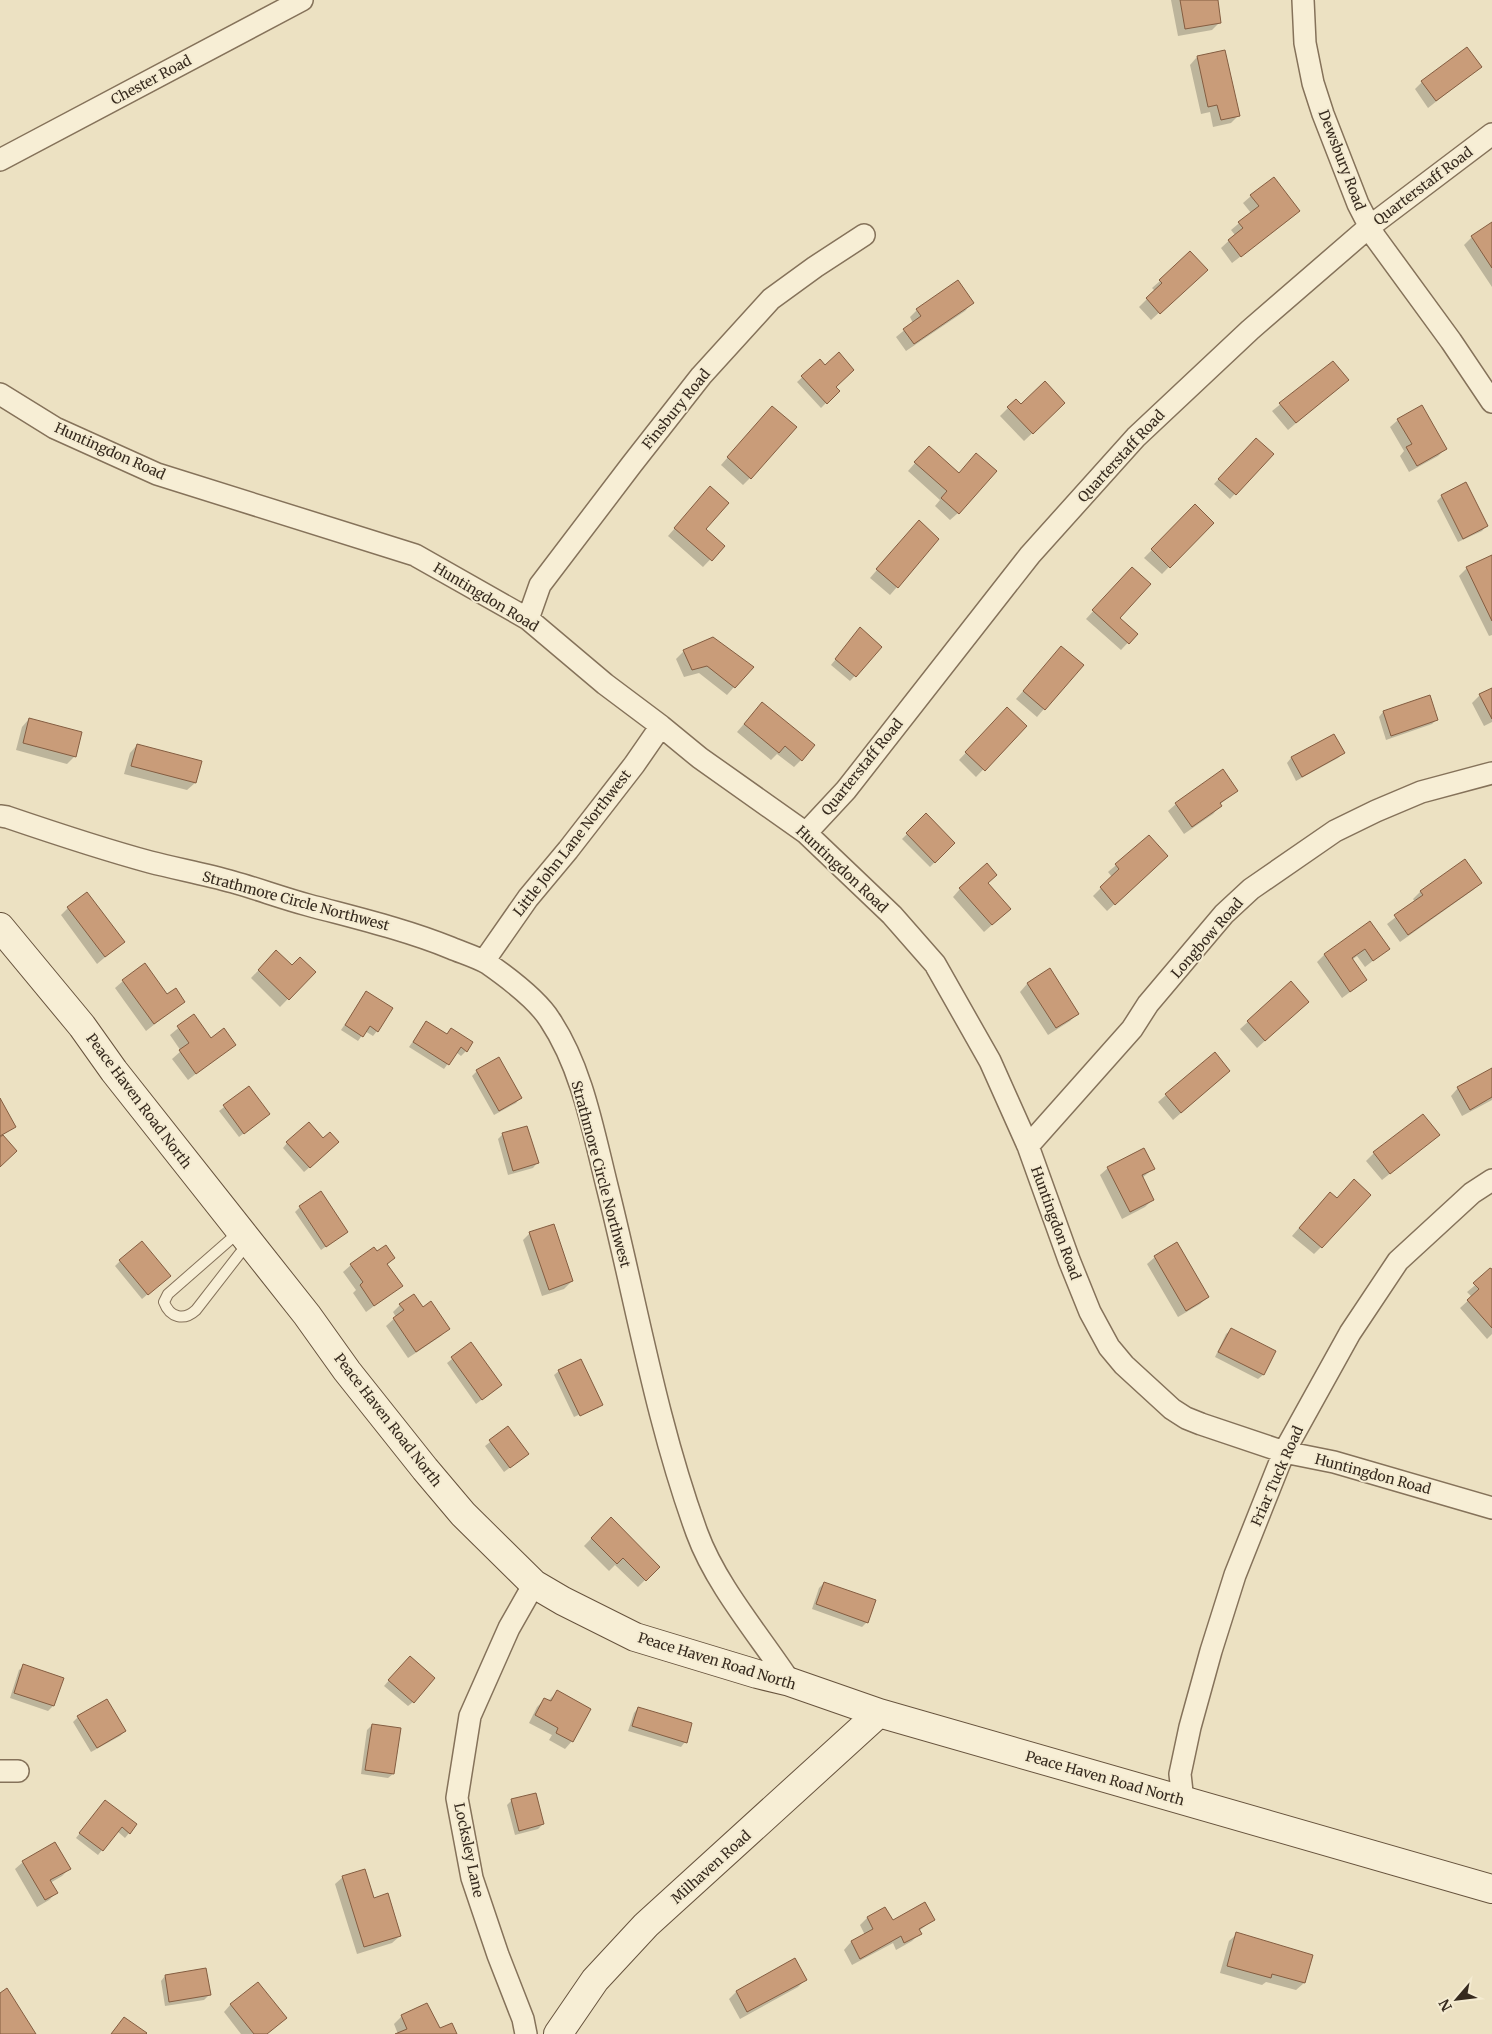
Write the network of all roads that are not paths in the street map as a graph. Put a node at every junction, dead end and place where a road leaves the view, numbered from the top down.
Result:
1 (302, 0) edge
2 (1303, 0) edge
3 (1492, 134) edge
4 (0, 160) edge
5 (1369, 227) junction
6 (864, 235) dead end
7 (0, 394) edge
8 (1492, 402) edge
9 (528, 619) junction
10 (661, 726) junction
11 (1492, 773) edge
12 (0, 816) edge
13 (806, 833) junction
14 (0, 926) edge
15 (484, 961) junction
16 (1028, 1146) junction
17 (1492, 1180) edge
18 (244, 1237) junction
19 (1284, 1452) junction
20 (1492, 1508) edge
21 (534, 1584) junction
22 (790, 1682) junction
23 (879, 1713) junction
24 (1182, 1801) junction
25 (1492, 1889) edge
26 (526, 2034) edge
27 (558, 2034) edge

1 - 4 street, Chester Road
2 - 5 street, Dewsbury Road
3 - 5 street, Quarterstaff Road
5 - 8 street, Dewsbury Road
5 - 13 street, Quarterstaff Road
6 - 9 street, Finsbury Road
7 - 9 street, Huntingdon Road
9 - 10 street, Huntingdon Road
10 - 13 street, Huntingdon Road
10 - 15 street, Little John Lane Northwest
11 - 16 street, Longbow Road
12 - 15 street, Strathmore Circle Northwest
13 - 16 street, Huntingdon Road
14 - 18 main road, Peace Haven Road North
15 - 22 street, Strathmore Circle Northwest
16 - 19 street, Huntingdon Road
17 - 19 street, Friar Tuck Road
18 - 18 lane
18 - 21 main road, Peace Haven Road North
19 - 20 street, Huntingdon Road
19 - 24 street, Friar Tuck Road
21 - 22 main road, Peace Haven Road North
21 - 26 street, Locksley Lane
22 - 23 main road, Peace Haven Road North
23 - 24 main road, Peace Haven Road North
23 - 27 main road, Milhaven Road
24 - 25 main road, Peace Haven Road North

